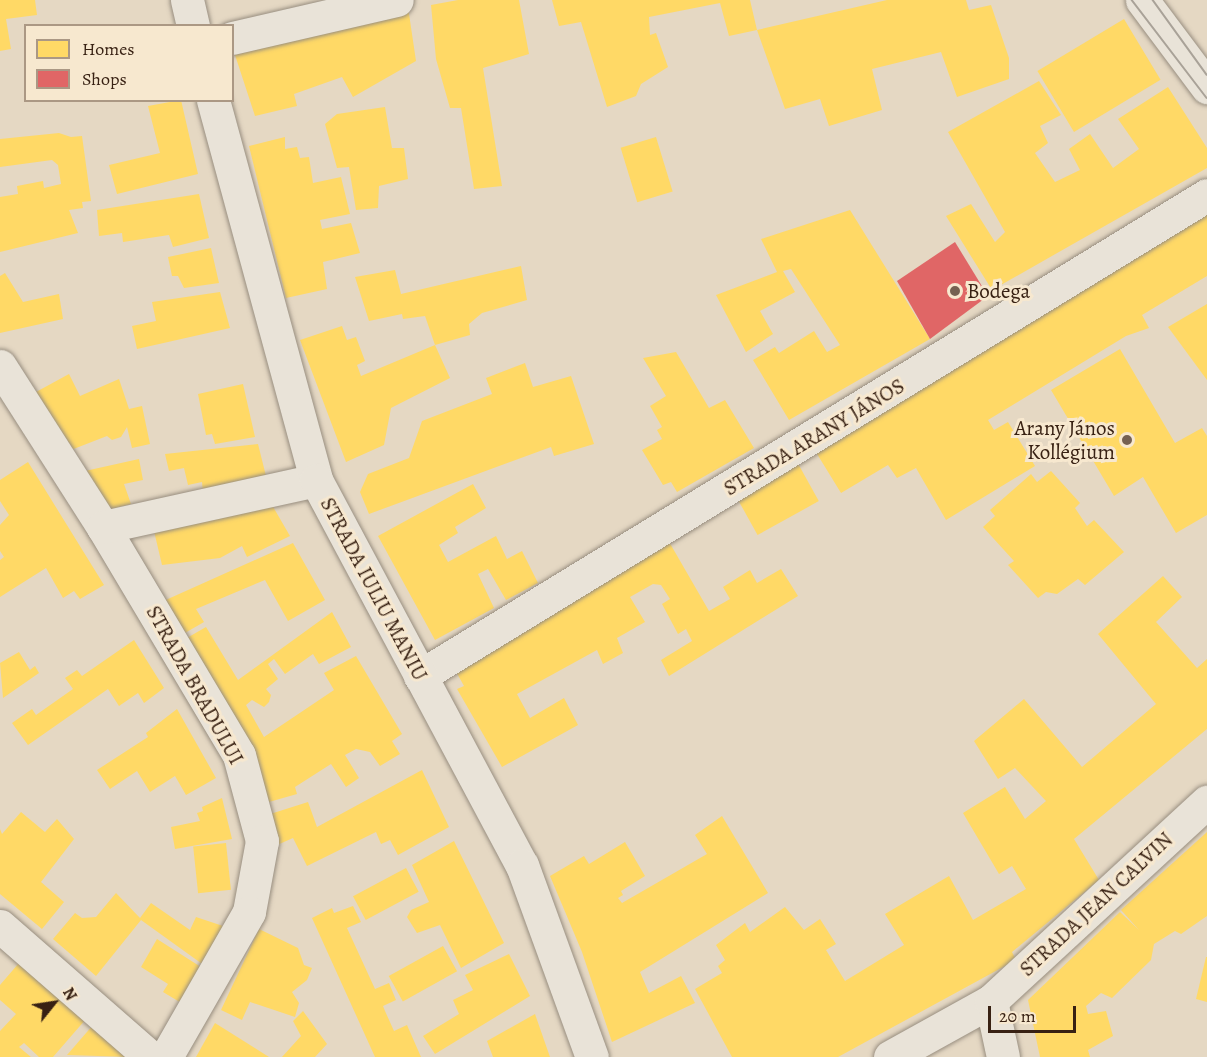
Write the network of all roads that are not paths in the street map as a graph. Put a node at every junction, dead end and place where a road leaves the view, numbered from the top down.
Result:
1 (187, 0) edge
2 (397, 0) edge
3 (1152, 4) edge
4 (193, 24) edge
5 (234, 38) edge
6 (1207, 87) edge
7 (214, 102) edge
8 (1207, 195) edge
9 (0, 366) edge
10 (316, 480) junction
11 (103, 527) junction
12 (420, 676) junction
13 (1207, 802) edge
14 (0, 926) edge
15 (991, 1001) junction
16 (150, 1057) edge
17 (166, 1057) edge
18 (592, 1057) edge
19 (890, 1057) edge
20 (1003, 1057) edge

1 - 4 street
2 - 5 street
3 - 6 street
7 - 10 street, STRADA IULIU MANIU
8 - 12 street, STRADA ARANY JÁNOS
9 - 11 street, STRADA BRADULUI
10 - 11 street
10 - 12 street, STRADA IULIU MANIU
11 - 17 street, STRADA BRADULUI
12 - 18 street, STRADA IULIU MANIU
13 - 15 street, STRADA JEAN CALVIN
14 - 16 street
15 - 19 street, STRADA JEAN CALVIN
15 - 20 street

